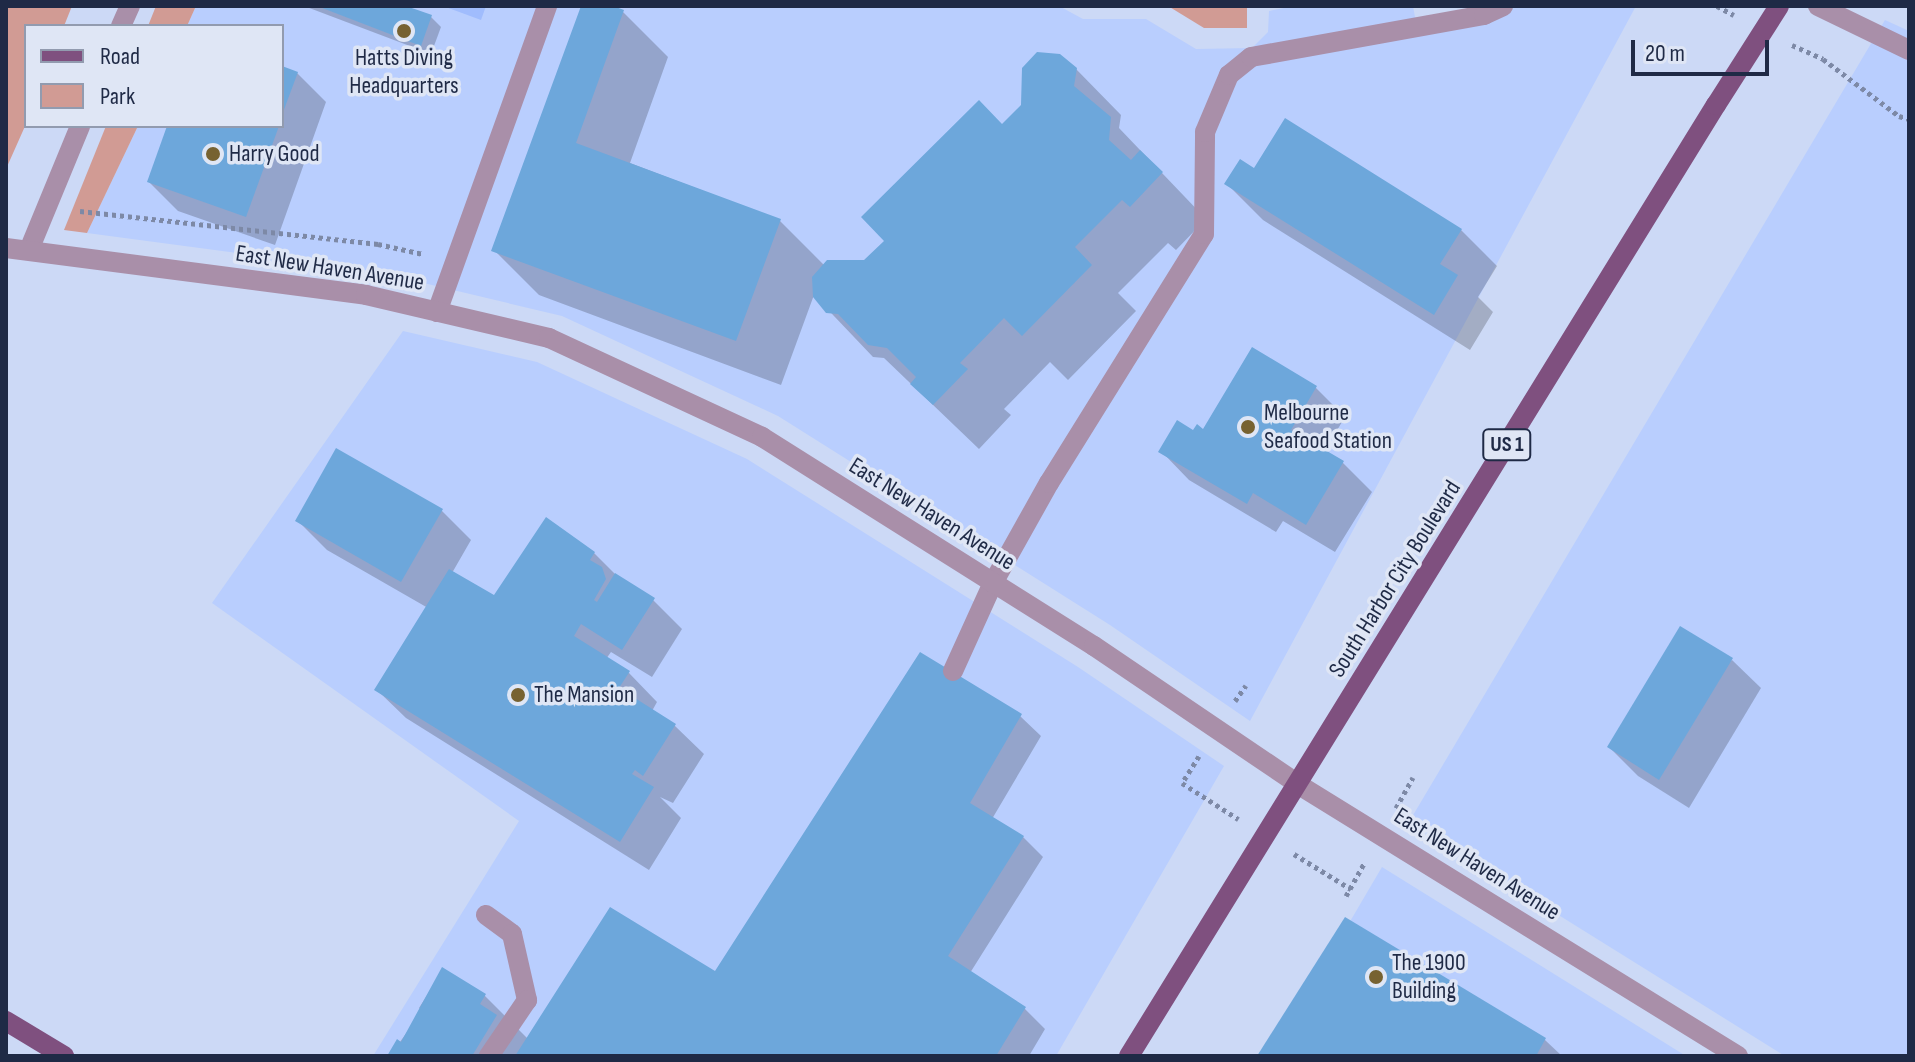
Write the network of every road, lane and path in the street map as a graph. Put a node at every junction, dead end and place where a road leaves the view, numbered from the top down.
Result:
1 (547, 6) edge
2 (1503, 6) edge
3 (1717, 6) edge
4 (1779, 6) edge
5 (1818, 6) edge
6 (1741, 19) dead end
7 (1788, 43) dead end
8 (1909, 50) edge
9 (1909, 119) edge
10 (79, 128) edge
11 (47, 208) junction
12 (6, 248) edge
13 (29, 250) junction
14 (455, 261) junction
15 (437, 312) junction
16 (993, 583) junction
17 (953, 671) dead end
18 (1299, 785) junction
19 (486, 915) dead end
20 (6, 1021) edge
21 (64, 1056) edge
22 (489, 1056) edge
23 (1129, 1056) edge
24 (1738, 1056) edge

1 - 14 street
2 - 16 street
3 - 6 path
4 - 18 main road, South Harbor City Boulevard / US 1, bridge
5 - 8 street
7 - 9 path
10 - 11 street
11 - 13 street
11 - 14 path
12 - 13 street, East New Haven Avenue
13 - 15 street, East New Haven Avenue
14 - 15 street
15 - 16 street, East New Haven Avenue
16 - 17 street
16 - 18 street, East New Haven Avenue
18 - 23 main road, South Harbor City Boulevard / US 1
18 - 24 street, East New Haven Avenue
19 - 22 street
20 - 21 main road

